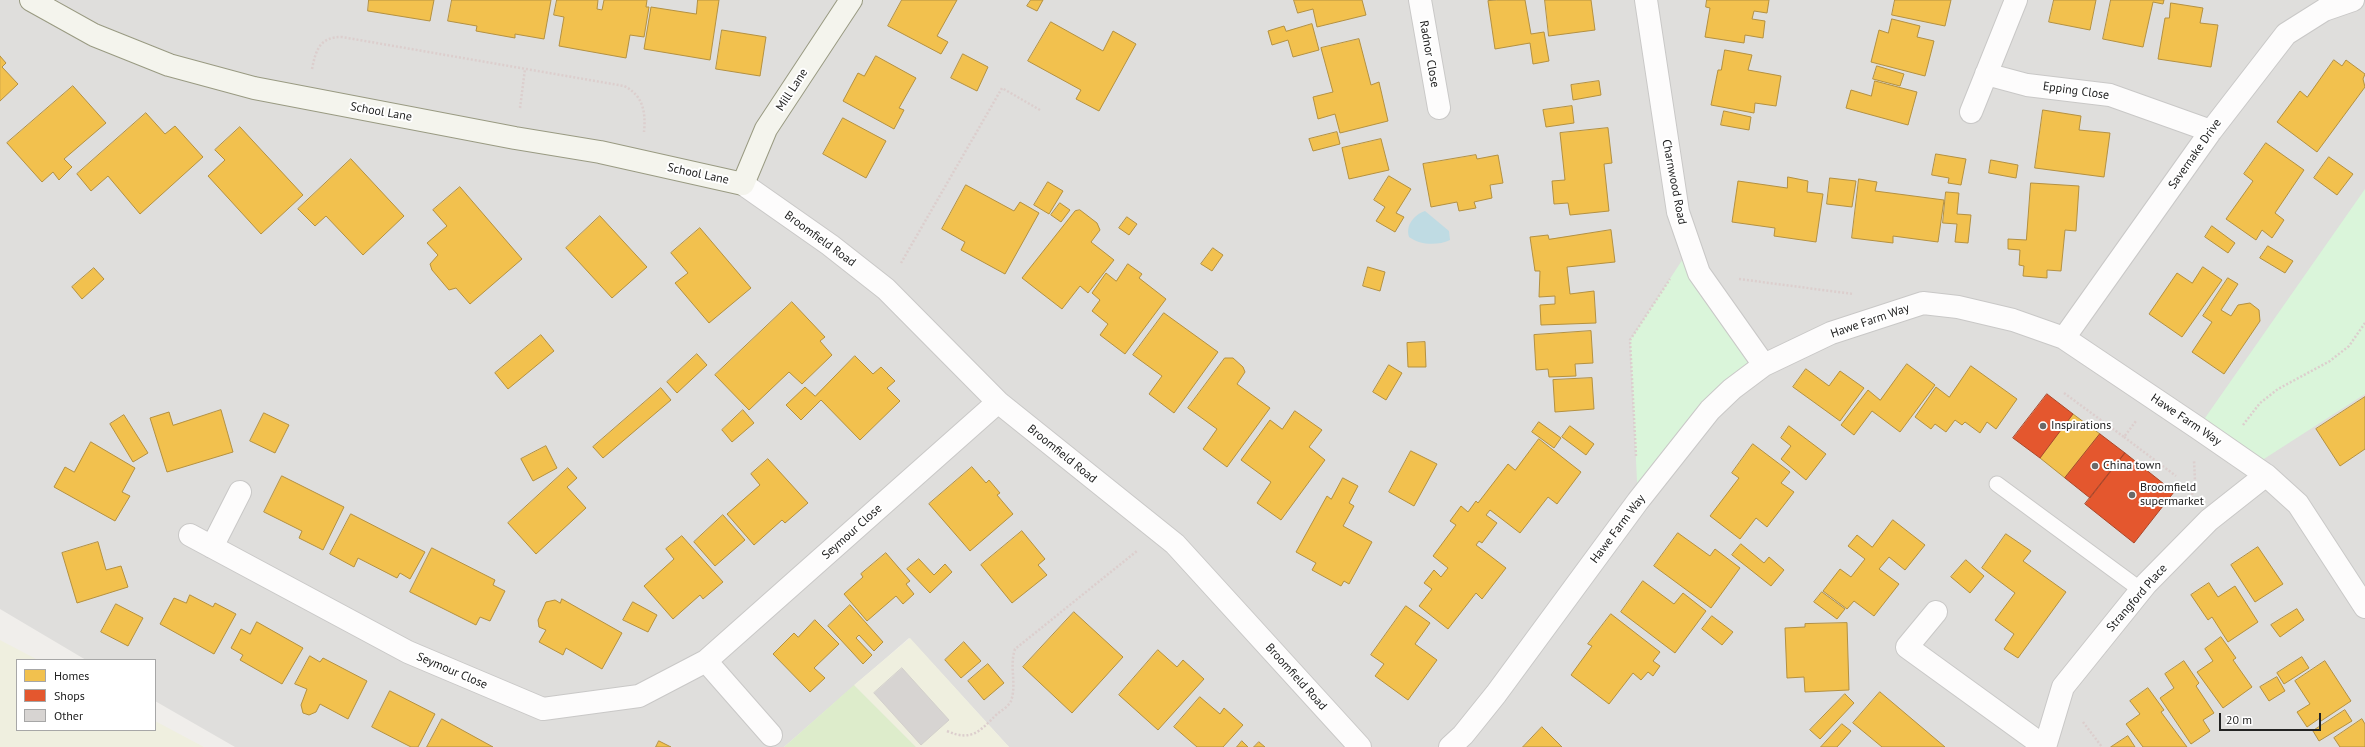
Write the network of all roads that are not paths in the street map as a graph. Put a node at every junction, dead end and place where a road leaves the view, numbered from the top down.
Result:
1 (31, 0) edge
2 (851, 0) edge
3 (1420, 0) edge
4 (1646, 0) edge
5 (2016, 0) edge
6 (2353, 0) edge
7 (1986, 74) junction
8 (1439, 108) dead end
9 (1971, 112) dead end
10 (2211, 131) junction
11 (743, 184) junction
12 (2064, 338) junction
13 (1764, 365) junction
14 (998, 402) junction
15 (2266, 475) junction
16 (1997, 484) dead end
17 (240, 492) dead end
18 (190, 535) dead end
19 (212, 547) junction
20 (2141, 590) junction
21 (2365, 607) edge
22 (1936, 612) dead end
23 (706, 661) junction
24 (771, 735) dead end
25 (1360, 747) edge
26 (1450, 747) edge
27 (2045, 747) edge

1 - 11 street, School Lane
2 - 11 street, Mill Lane
3 - 8 street, Radnor Close
4 - 13 street, Charnwood Road
5 - 7 street
6 - 10 street, Savernake Drive
7 - 9 street
7 - 10 street, Epping Close
10 - 12 street, Savernake Drive
11 - 14 street, Broomfield Road
12 - 13 street, Hawe Farm Way
12 - 15 street, Hawe Farm Way
13 - 26 street, Hawe Farm Way
14 - 23 street, Seymour Close
14 - 25 street, Broomfield Road
15 - 20 street, Strangford Place
15 - 21 street, Hawe Farm Way
16 - 20 lane
17 - 19 street
18 - 19 street, Seymour Close
19 - 23 street, Seymour Close
20 - 27 street, Strangford Place
22 - 27 street, Strangford Place
23 - 24 street

